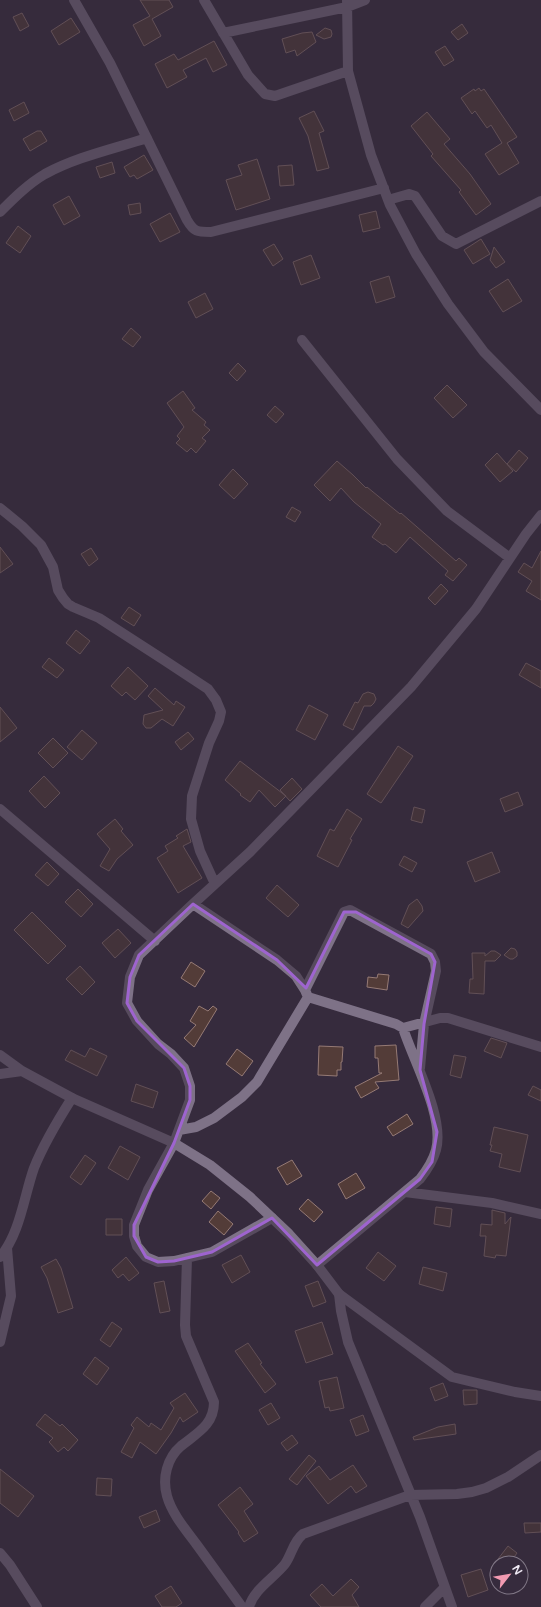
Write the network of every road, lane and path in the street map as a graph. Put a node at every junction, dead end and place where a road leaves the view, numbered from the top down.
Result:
1 (74, 0) edge
2 (204, 0) edge
3 (365, 0) edge
4 (347, 3) edge
5 (223, 33) junction
6 (348, 71) junction
7 (147, 138) junction
8 (384, 188) junction
9 (388, 200) junction
10 (541, 201) edge
11 (0, 212) edge
12 (302, 340) dead end
13 (541, 410) edge
14 (0, 508) edge
15 (541, 515) edge
16 (510, 558) junction
17 (0, 809) edge
18 (215, 884) junction
19 (193, 904) junction
20 (155, 941) junction
21 (306, 993) junction
22 (424, 1024) junction
23 (403, 1028) junction
24 (541, 1047) edge
25 (0, 1055) edge
26 (420, 1070) junction
27 (22, 1071) junction
28 (0, 1074) edge
29 (72, 1098) junction
30 (179, 1130) junction
31 (174, 1143) junction
32 (405, 1192) junction
33 (541, 1214) edge
34 (272, 1218) junction
35 (7, 1248) junction
36 (0, 1257) edge
37 (187, 1258) junction
38 (318, 1265) junction
39 (339, 1294) junction
40 (0, 1342) edge
41 (541, 1396) edge
42 (541, 1455) edge
43 (410, 1495) junction
44 (0, 1553) edge
45 (444, 1588) junction
46 (37, 1607) edge
47 (242, 1607) edge
48 (249, 1607) edge
49 (425, 1607) edge
50 (452, 1607) edge

1 - 7 street
2 - 5 street
3 - 4 street
4 - 5 street
4 - 6 street
5 - 6 street
6 - 8 street
7 - 8 street
7 - 11 street
8 - 9 street
9 - 10 street
9 - 13 street
12 - 16 street
14 - 18 street
15 - 16 street
16 - 18 street
17 - 20 street
18 - 19 street
19 - 20 street
19 - 21 street
20 - 30 street
21 - 22 street
21 - 23 street
21 - 30 street
22 - 23 street
22 - 24 street
22 - 26 street
23 - 26 street
25 - 27 street
26 - 32 street
27 - 28 street
27 - 29 street
29 - 31 street
29 - 35 street
30 - 31 street
31 - 34 street
31 - 37 street
32 - 33 street
32 - 38 street
34 - 37 street
34 - 38 street
35 - 36 street
35 - 40 street
37 - 47 street
38 - 39 street
39 - 41 street
39 - 43 street
42 - 43 street
43 - 45 street
43 - 48 street
44 - 46 street
45 - 49 street
45 - 50 street

